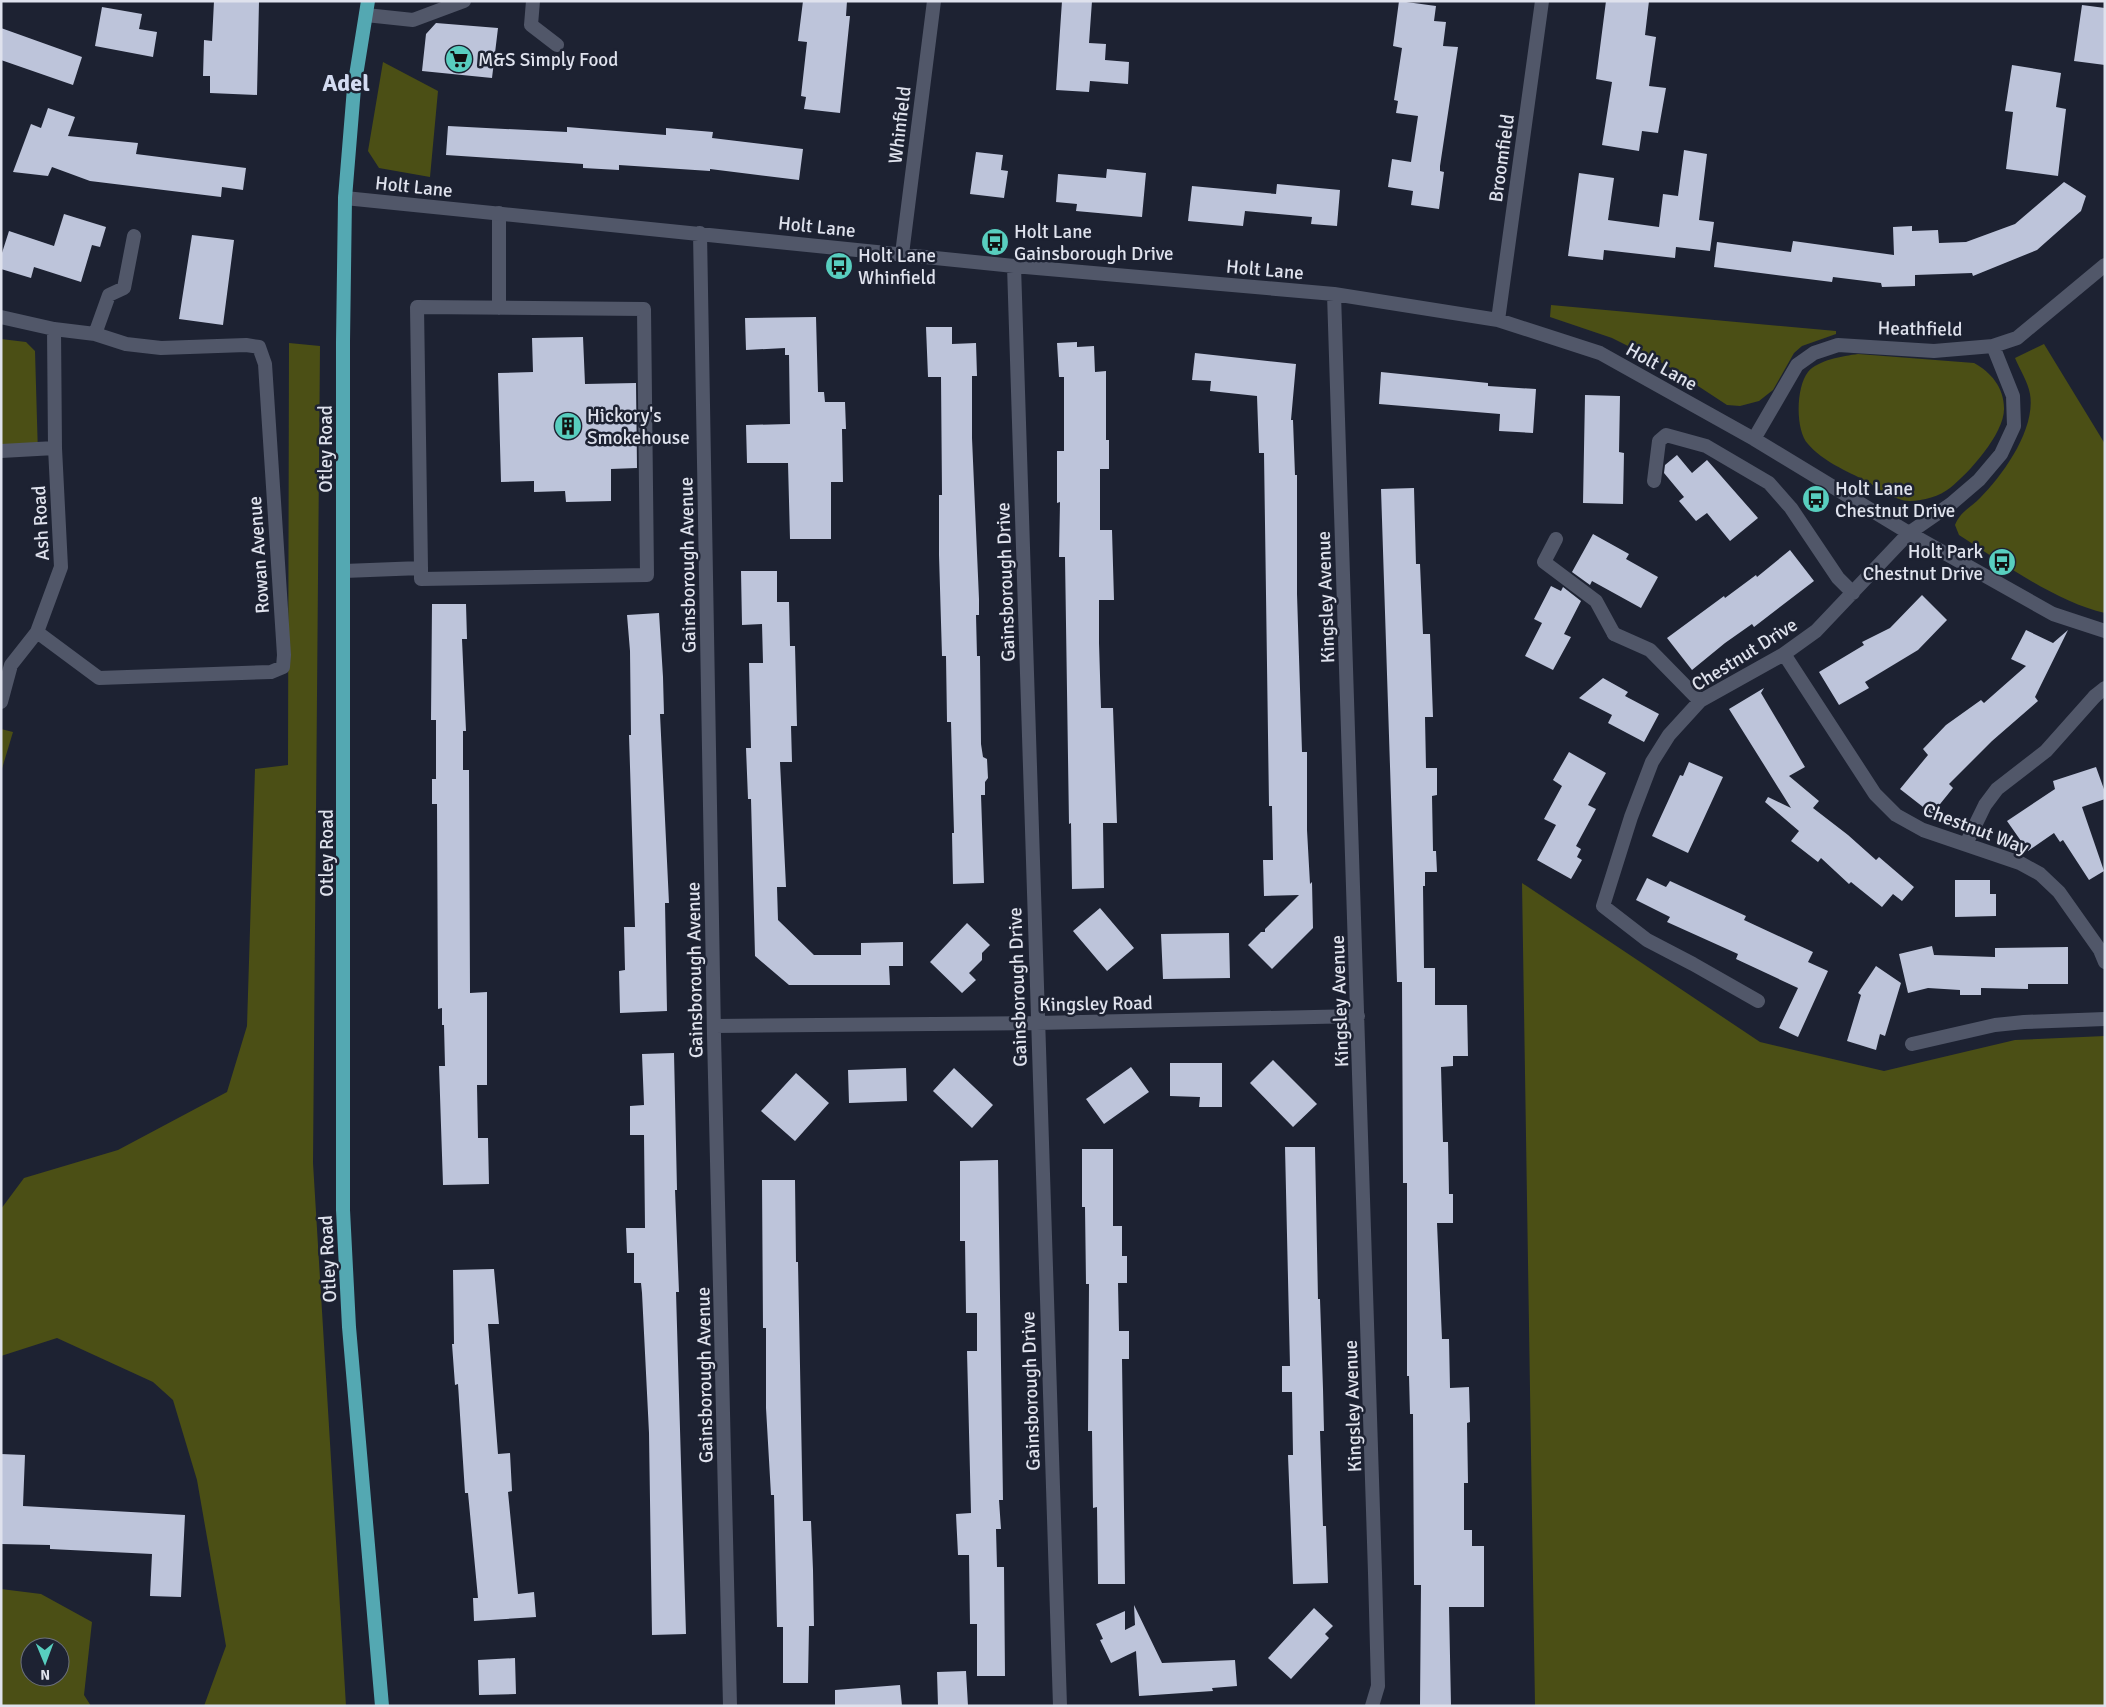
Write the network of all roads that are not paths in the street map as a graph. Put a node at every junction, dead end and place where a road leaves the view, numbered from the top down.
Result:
1 (464, 1) edge
2 (533, 1) edge
3 (934, 1) edge
4 (1542, 1) edge
5 (367, 8) edge
6 (557, 45) dead end
7 (346, 198) junction
8 (499, 213) junction
9 (700, 232) junction
10 (134, 236) dead end
11 (902, 254) junction
12 (2105, 265) edge
13 (1014, 266) junction
14 (1334, 294) junction
15 (499, 308) junction
16 (1, 317) edge
17 (1498, 320) junction
18 (54, 329) junction
19 (95, 334) junction
20 (1993, 346) junction
21 (1754, 439) junction
22 (55, 448) junction
23 (1, 451) edge
24 (1654, 481) dead end
25 (1909, 533) junction
26 (1556, 539) dead end
27 (421, 568) junction
28 (344, 571) junction
29 (1853, 593) junction
30 (2105, 631) edge
31 (37, 632) junction
32 (1784, 654) junction
33 (6, 664) edge
34 (2100, 692) edge
35 (1700, 701) junction
36 (1, 702) edge
37 (1966, 844) junction
38 (2105, 962) edge
39 (1758, 1001) dead end
40 (1358, 1016) junction
41 (2105, 1019) edge
42 (1037, 1023) junction
43 (714, 1026) junction
44 (1912, 1044) dead end
45 (382, 1706) edge
46 (730, 1706) edge
47 (1060, 1706) edge
48 (1372, 1706) edge

1 - 5 street
2 - 6 street
3 - 11 street, Whinfield
4 - 17 street, Broomfield
5 - 7 highway, Otley Road
7 - 8 street, Holt Lane
7 - 28 highway, Otley Road
8 - 9 street, Holt Lane
8 - 15 street
9 - 11 street, Holt Lane
9 - 43 street, Gainsborough Avenue
10 - 19 street
11 - 13 street, Holt Lane
12 - 20 street, Heathfield
13 - 14 street, Holt Lane
13 - 42 street, Gainsborough Drive
14 - 17 street, Holt Lane
14 - 40 street, Kingsley Avenue
15 - 27 street
15 - 27 street
16 - 18 street
17 - 21 street, Holt Lane
18 - 19 street
18 - 22 street, Ash Road
19 - 31 street, Rowan Avenue
20 - 21 street, Heathfield
20 - 25 street, Chestnut Drive
21 - 25 street, Holt Lane
22 - 23 street
22 - 31 street, Ash Road
24 - 29 street
25 - 29 street, Chestnut Drive
25 - 30 street, Holt Lane
26 - 35 street
27 - 28 street
28 - 45 highway, Otley Road
29 - 32 street, Chestnut Drive
31 - 33 street, Ash Road
32 - 35 street, Chestnut Drive
32 - 37 street, Chestnut Way
33 - 36 street, Ash Road
34 - 37 street
35 - 39 street, Chestnut Drive
37 - 38 street, Chestnut Way
40 - 42 street, Kingsley Road
40 - 48 street, Kingsley Avenue
41 - 44 street
42 - 43 street, Kingsley Road
42 - 47 street, Gainsborough Drive
43 - 46 street, Gainsborough Avenue

